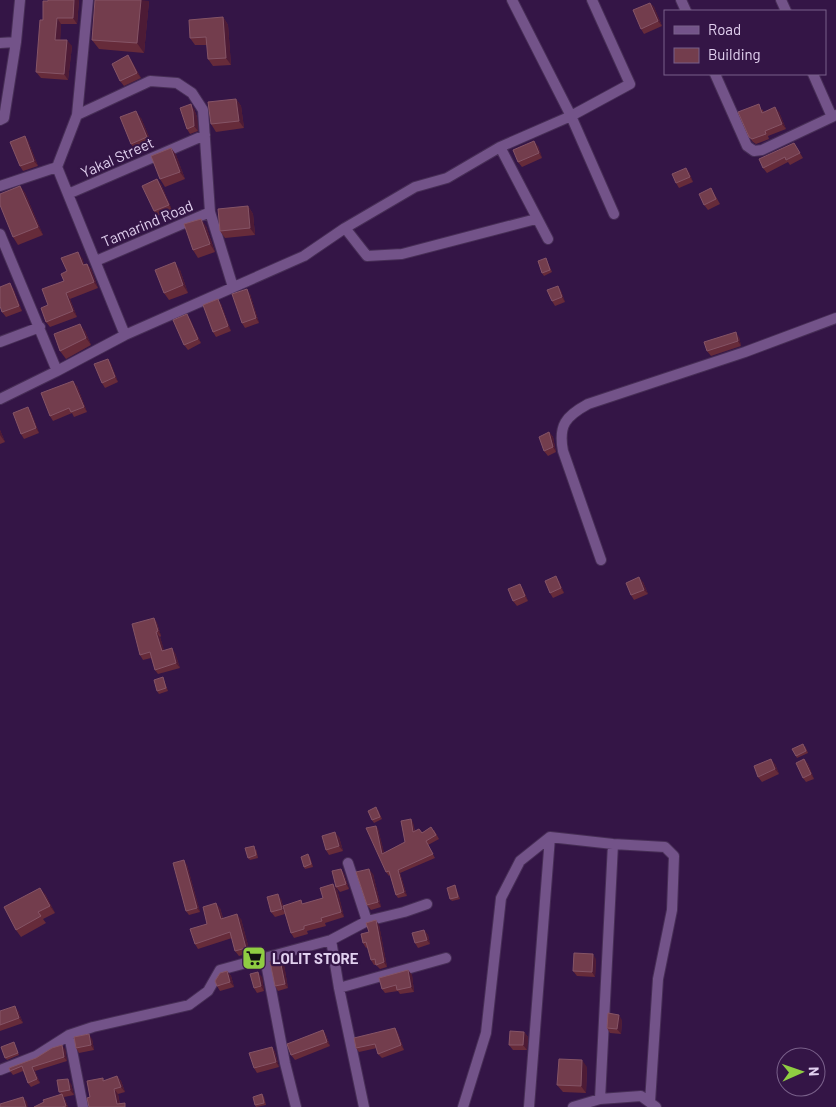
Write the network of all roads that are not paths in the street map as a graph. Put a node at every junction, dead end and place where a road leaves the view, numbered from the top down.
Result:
1 (20, 0) edge
2 (88, 0) edge
3 (512, 0) edge
4 (592, 0) edge
5 (16, 42) junction
6 (0, 43) edge
7 (715, 75) edge
8 (814, 75) edge
9 (77, 115) junction
10 (571, 116) junction
11 (834, 116) edge
12 (2, 119) edge
13 (205, 134) junction
14 (500, 147) junction
15 (57, 166) junction
16 (0, 186) edge
17 (68, 194) junction
18 (210, 212) junction
19 (614, 214) dead end
20 (536, 219) junction
21 (345, 228) junction
22 (0, 234) edge
23 (548, 239) dead end
24 (96, 261) junction
25 (233, 287) junction
26 (836, 318) edge
27 (40, 327) junction
28 (125, 335) junction
29 (0, 342) edge
30 (57, 371) junction
31 (0, 399) edge
32 (601, 560) dead end
33 (550, 837) junction
34 (612, 844) junction
35 (348, 863) dead end
36 (427, 904) dead end
37 (367, 921) junction
38 (331, 940) junction
39 (265, 958) junction
40 (446, 958) dead end
41 (339, 988) junction
42 (69, 1035) junction
43 (0, 1070) edge
44 (600, 1099) junction
45 (652, 1105) edge
46 (83, 1107) edge
47 (296, 1107) edge
48 (364, 1107) edge
49 (463, 1107) edge
50 (529, 1107) edge
51 (573, 1107) edge

1 - 5 street
2 - 9 street
3 - 10 street
4 - 10 street
5 - 6 street
5 - 12 street
7 - 11 street
8 - 11 street
9 - 13 street
9 - 15 street
10 - 14 street
10 - 19 street
13 - 17 street, Yakal Street
13 - 18 street
14 - 20 street
14 - 21 street
15 - 16 street
15 - 17 street
17 - 24 street
18 - 24 street, Tamarind Road
18 - 25 street
20 - 21 street
20 - 23 street
21 - 25 street
22 - 27 street
24 - 28 street
25 - 28 street
26 - 32 street
27 - 29 street
27 - 30 street
28 - 30 street
30 - 31 street
33 - 34 street
33 - 49 street
33 - 50 street
34 - 44 street
34 - 45 street
35 - 37 street
36 - 37 street
37 - 38 street
38 - 39 street
38 - 41 street
39 - 42 street
39 - 47 street
40 - 41 street
41 - 48 street
42 - 43 street
42 - 46 street
44 - 45 street
44 - 51 street

